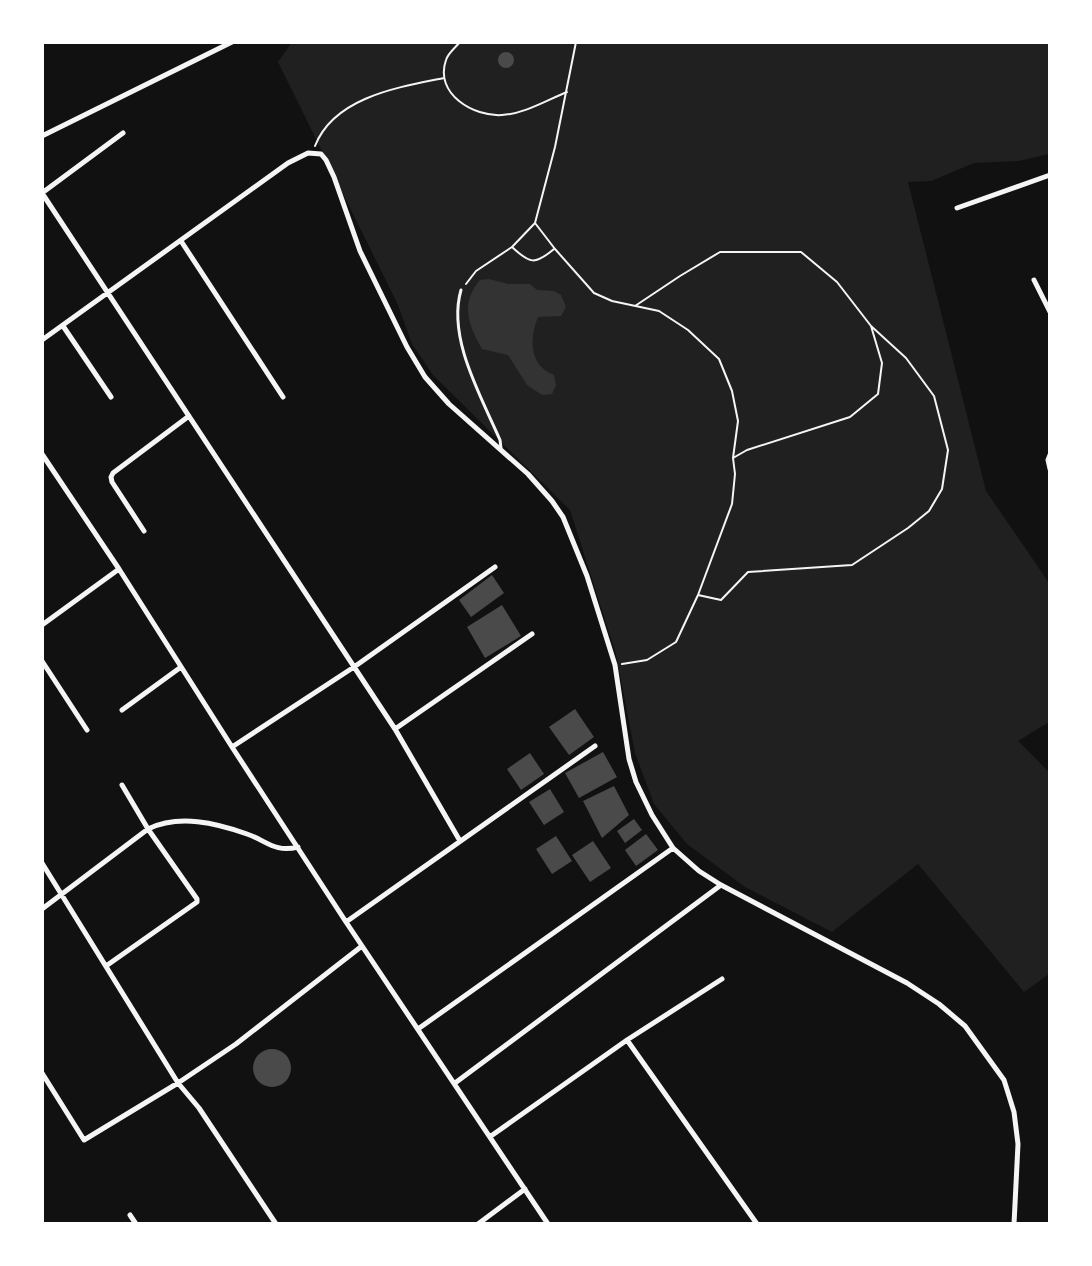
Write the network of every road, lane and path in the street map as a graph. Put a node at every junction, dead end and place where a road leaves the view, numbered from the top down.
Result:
1 (232, 42) edge
2 (460, 42) edge
3 (576, 42) edge
4 (444, 78) junction
5 (567, 92) junction
6 (123, 133) dead end
7 (42, 136) edge
8 (313, 153) junction
9 (1050, 175) edge
10 (42, 193) edge
11 (957, 208) dead end
12 (535, 223) junction
13 (181, 241) junction
14 (512, 247) junction
15 (555, 249) junction
16 (1034, 280) dead end
17 (461, 290) joint
18 (109, 294) junction
19 (635, 306) junction
20 (1050, 312) edge
21 (63, 326) junction
22 (871, 326) junction
23 (42, 340) edge
24 (112, 397) dead end
25 (283, 397) dead end
26 (190, 416) junction
27 (500, 448) junction
28 (42, 454) edge
29 (1050, 455) edge
30 (733, 458) junction
31 (1050, 469) edge
32 (144, 531) dead end
33 (496, 568) dead end
34 (119, 569) junction
35 (698, 595) junction
36 (42, 625) edge
37 (532, 634) dead end
38 (42, 662) edge
39 (615, 665) junction
40 (181, 667) junction
41 (354, 667) junction
42 (122, 710) dead end
43 (395, 729) junction
44 (87, 730) dead end
45 (595, 746) dead end
46 (232, 747) junction
47 (122, 785) dead end
48 (148, 829) junction
49 (460, 841) junction
50 (298, 847) junction
51 (673, 848) junction
52 (42, 863) edge
53 (721, 885) junction
54 (63, 895) junction
55 (42, 909) edge
56 (346, 922) junction
57 (362, 946) junction
58 (106, 966) junction
59 (722, 979) dead end
60 (418, 1029) junction
61 (627, 1040) junction
62 (42, 1073) edge
63 (178, 1083) junction
64 (455, 1083) junction
65 (491, 1136) junction
66 (525, 1189) junction
67 (130, 1215) dead end
68 (136, 1224) edge
69 (276, 1224) edge
70 (478, 1224) edge
71 (548, 1224) edge
72 (757, 1224) edge
73 (1014, 1224) edge

1 - 7 street
2 - 4 path
3 - 5 path
4 - 5 path
4 - 8 path
5 - 12 path
6 - 10 street
8 - 13 street
8 - 27 street
9 - 11 street
10 - 18 street
12 - 14 path
12 - 15 path
13 - 18 street
13 - 25 street
14 - 15 path
14 - 17 path
15 - 19 path
16 - 20 street
17 - 27 lane
18 - 21 street
18 - 26 street
19 - 22 path
19 - 30 path
21 - 23 street
21 - 24 street
22 - 30 path
22 - 35 path
26 - 32 street
26 - 41 street
27 - 39 street
28 - 34 street
29 - 31 street
30 - 35 path
33 - 41 street
34 - 36 street
34 - 40 street
35 - 39 path
37 - 43 street
38 - 44 street
39 - 51 street
40 - 42 street
40 - 46 street
41 - 43 street
41 - 46 street
43 - 49 street
45 - 49 street
46 - 50 street
47 - 48 street
48 - 50 street
48 - 54 street
48 - 58 street
49 - 56 street
50 - 56 street
51 - 53 street
51 - 60 street
52 - 54 street
53 - 64 street
53 - 73 street
54 - 55 street
54 - 58 street
56 - 57 street
57 - 60 street
57 - 63 street
58 - 63 street
59 - 61 street
60 - 64 street
61 - 65 street
61 - 72 street
62 - 63 street
63 - 69 street
64 - 65 street
65 - 66 street
66 - 70 street
66 - 71 street
67 - 68 street

